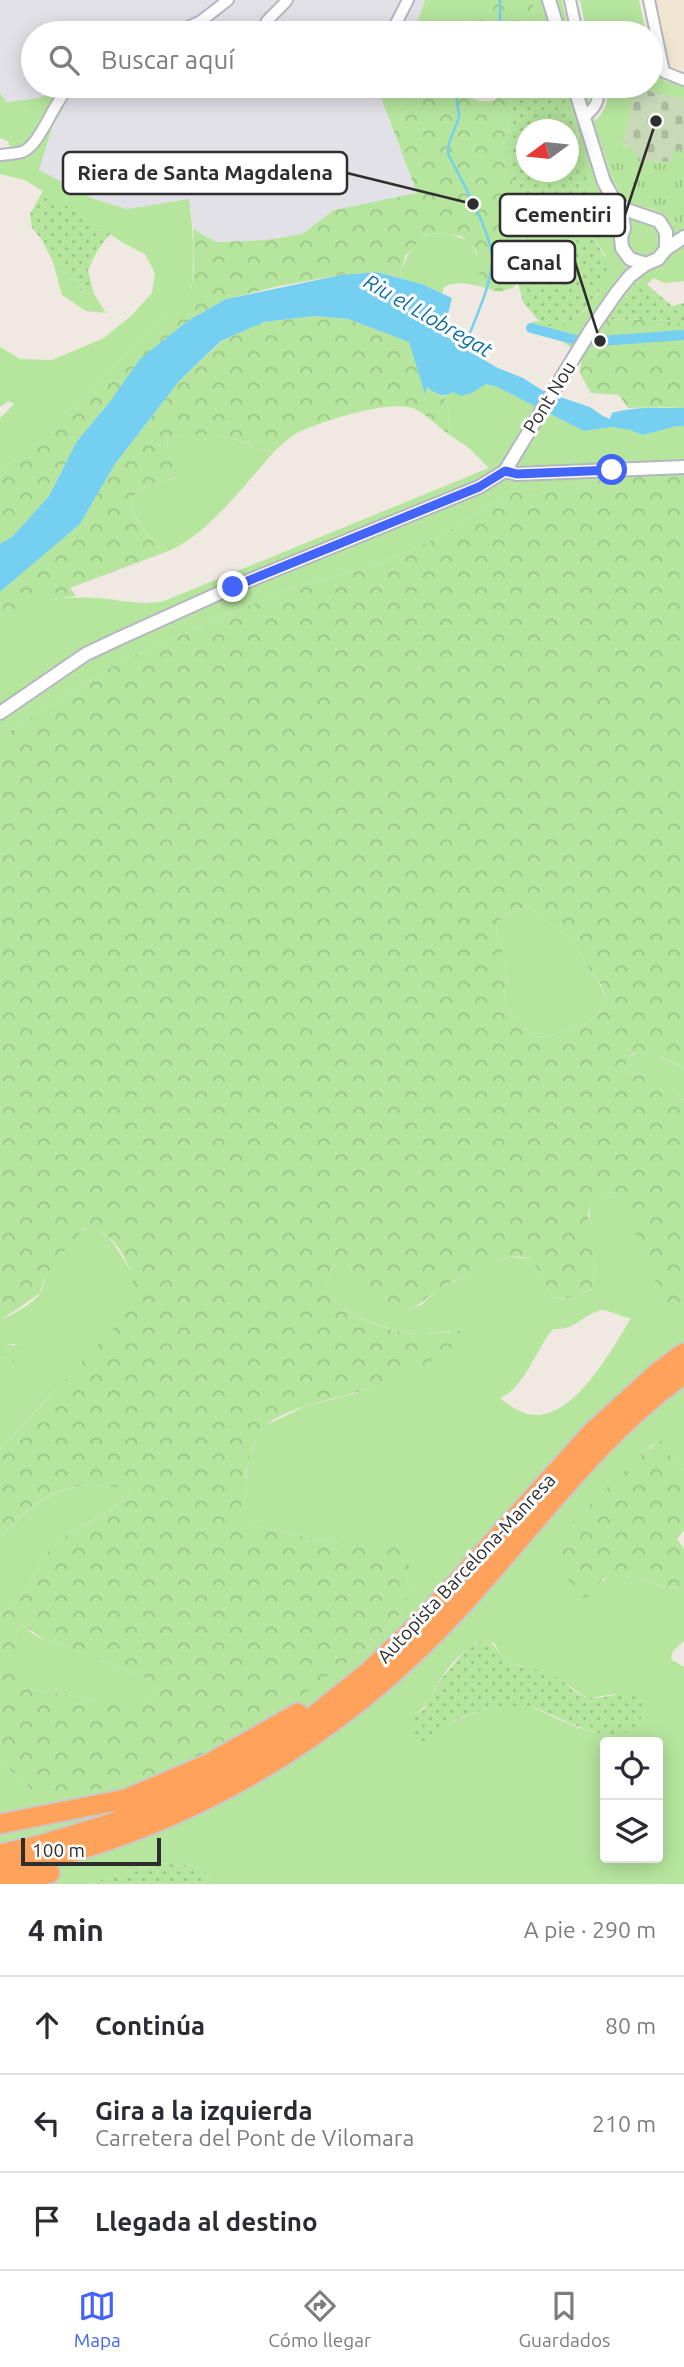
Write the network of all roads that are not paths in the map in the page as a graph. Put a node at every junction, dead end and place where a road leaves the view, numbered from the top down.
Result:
1 (228, 0) edge
2 (287, 0) edge
3 (408, 0) edge
4 (549, 0) edge
5 (570, 0) edge
6 (649, 0) edge
7 (201, 21) edge
8 (265, 21) edge
9 (397, 21) edge
10 (555, 21) edge
11 (574, 21) edge
12 (653, 21) edge
13 (663, 67) edge
14 (684, 80) edge
15 (60, 98) edge
16 (578, 98) edge
17 (598, 98) edge
18 (584, 117) junction
19 (0, 155) edge
20 (616, 201) junction
21 (643, 216) junction
22 (624, 228) junction
23 (664, 228) junction
24 (684, 235) edge
25 (666, 249) junction
26 (625, 254) junction
27 (646, 264) junction
28 (617, 292) junction
29 (507, 467) junction
30 (684, 467) edge
31 (0, 712) edge
32 (684, 1353) edge
33 (684, 1374) edge
34 (355, 1683) junction
35 (309, 1741) junction
36 (0, 1824) edge
37 (0, 1854) edge
38 (0, 1871) edge
39 (7, 1884) edge

1 - 7 street
2 - 8 street
3 - 9 street
4 - 10 street
5 - 11 street
6 - 12 street
13 - 14 street
15 - 19 street
16 - 18 street
17 - 18 street
18 - 20 street
20 - 21 street
20 - 22 street
21 - 22 street
21 - 23 street
22 - 26 street
23 - 24 street
23 - 25 street
24 - 25 street
25 - 27 street
26 - 27 street
26 - 28 street
27 - 28 street
28 - 29 street, Pont Nou
29 - 30 street
29 - 31 street
32 - 34 highway, Autopista Barcelona-Manresa
33 - 35 highway, Autopista Barcelona-Manresa
34 - 36 highway
34 - 37 highway, Autopista Barcelona-Manresa
35 - 38 highway, Autopista Barcelona-Manresa
35 - 39 highway

